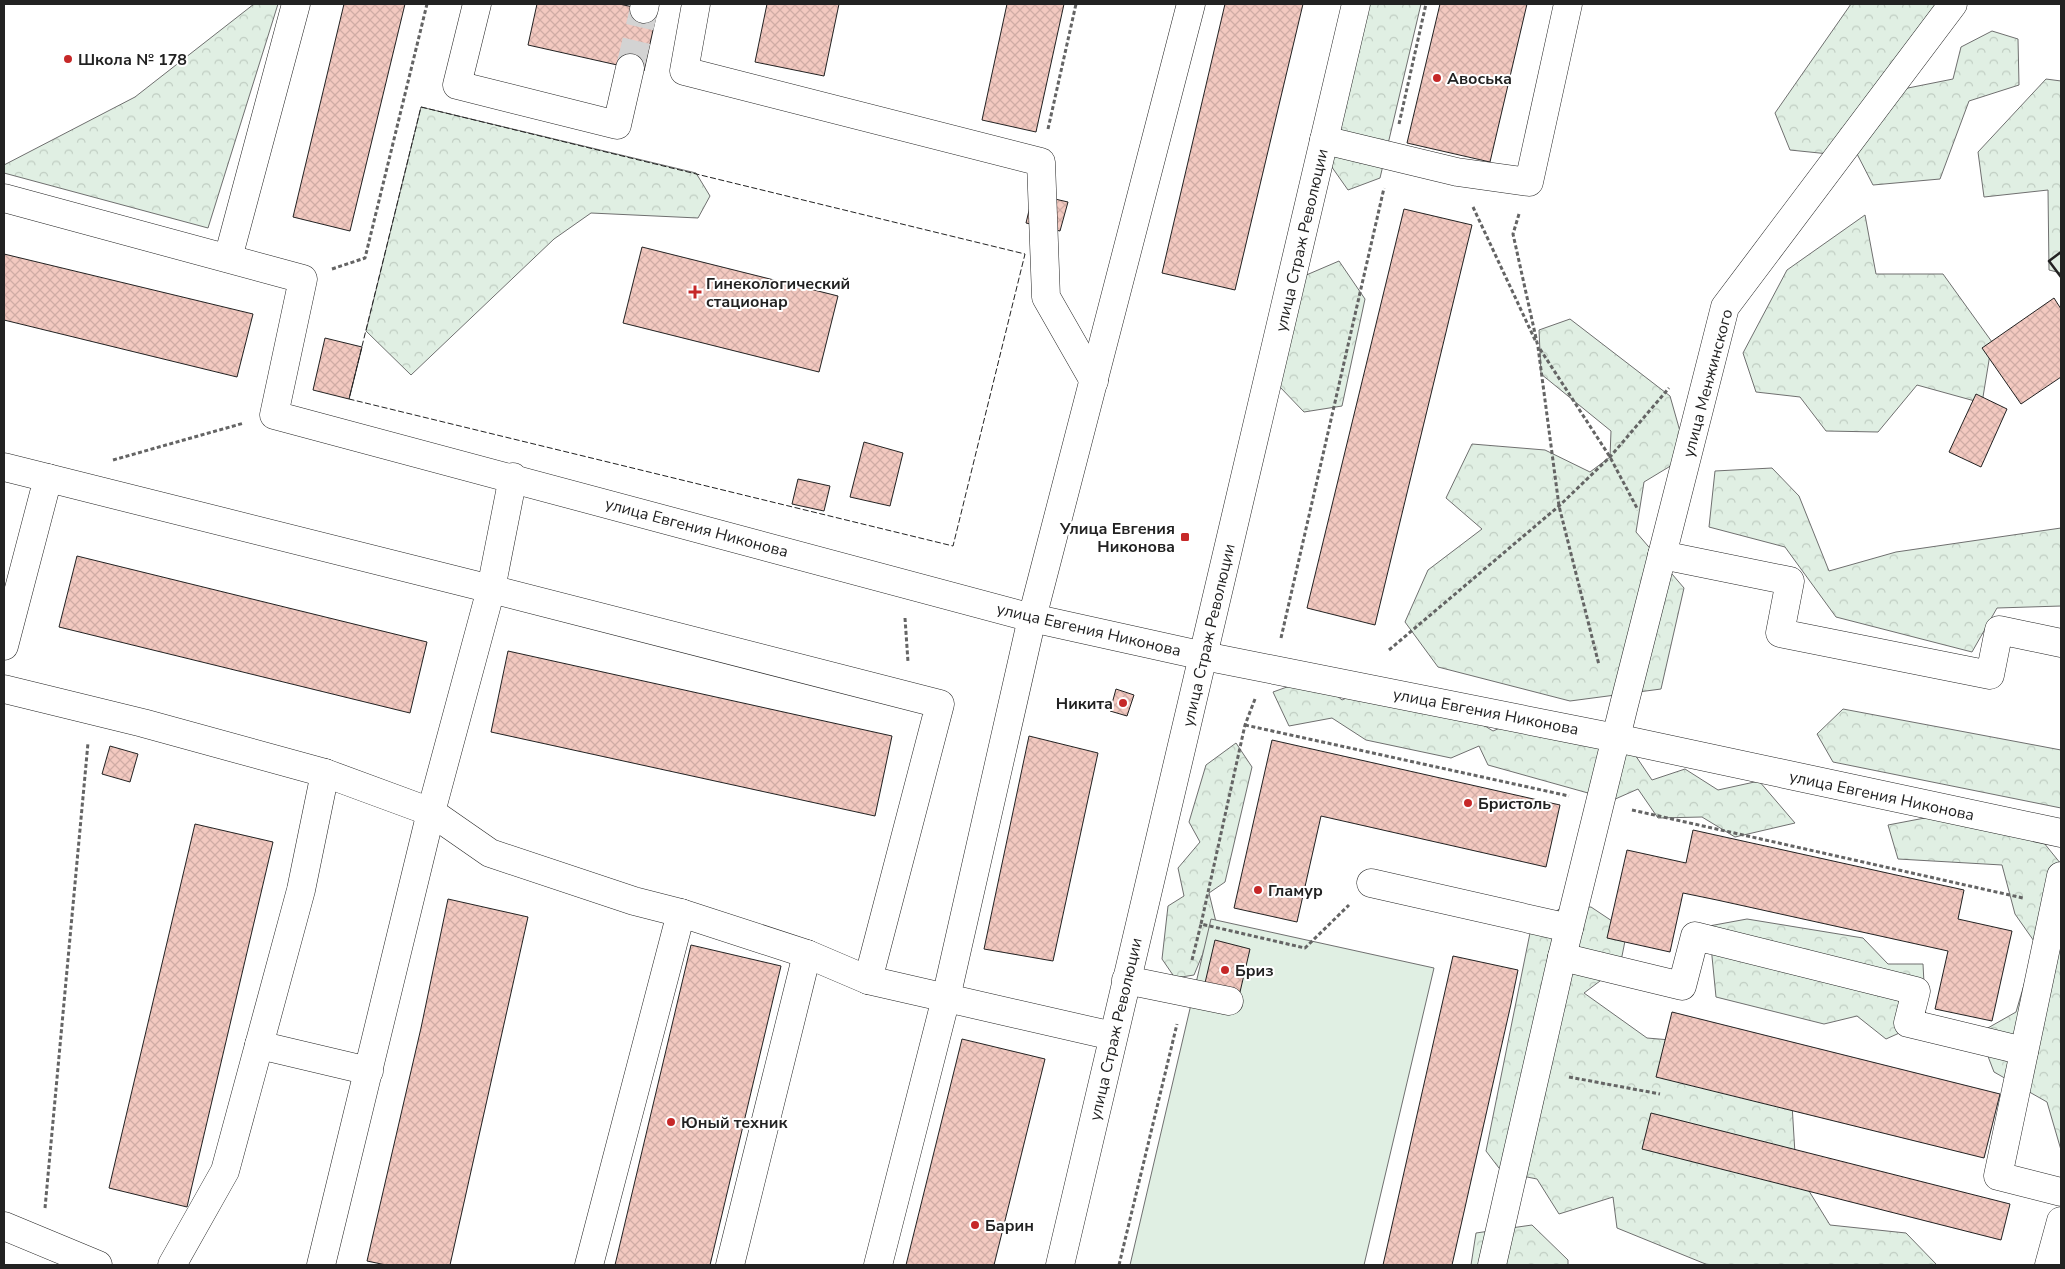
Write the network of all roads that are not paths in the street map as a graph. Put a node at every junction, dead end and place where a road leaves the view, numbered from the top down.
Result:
1 (296, 4) edge
2 (477, 4) edge
3 (696, 4) edge
4 (1190, 4) edge
5 (1356, 4) edge
6 (1568, 4) edge
7 (1953, 4) edge
8 (630, 68) tunnel mouth
9 (1324, 140) junction
10 (4, 198) edge
11 (228, 258) junction
12 (1094, 381) junction
13 (4, 467) edge
14 (48, 478) junction
15 (513, 478) junction
16 (1662, 555) junction
17 (491, 588) junction
18 (1032, 618) junction
19 (2061, 643) edge
20 (4, 646) edge
21 (1204, 656) junction
22 (4, 689) edge
23 (1616, 738) junction
24 (325, 773) junction
25 (431, 812) junction
26 (2061, 833) edge
27 (2061, 876) edge
28 (1371, 883) road end
29 (681, 913) junction
30 (1569, 928) junction
31 (808, 954) junction
32 (1562, 957) junction
33 (868, 980) junction
34 (1126, 980) junction
35 (946, 998) junction
36 (1229, 1001) dead end
37 (1113, 1036) junction
38 (259, 1045) junction
39 (2024, 1051) junction
40 (368, 1071) junction
41 (2061, 1192) edge
42 (2061, 1221) edge
43 (4, 1226) edge
44 (98, 1265) edge
45 (172, 1265) edge
46 (322, 1265) edge
47 (589, 1265) edge
48 (730, 1265) edge
49 (878, 1265) edge
50 (1060, 1265) edge
51 (1492, 1265) edge
52 (2049, 1265) edge

1 - 11 street
2 - 8 street
3 - 12 street
4 - 12 street
5 - 9 street, улица Страж Революции
6 - 9 street
7 - 16 street, улица Менжинского
9 - 21 street, улица Страж Революции
10 - 11 street
11 - 15 street, улица Евгения Никонова
12 - 18 street
13 - 14 street
14 - 17 street
14 - 20 street
15 - 17 street
15 - 18 street, улица Евгения Никонова
16 - 19 street
16 - 23 street, улица Менжинского
17 - 25 street
17 - 33 street
18 - 21 street, улица Евгения Никонова
18 - 35 street
21 - 23 street, улица Евгения Никонова
21 - 34 street, улица Страж Революции
22 - 24 street
23 - 26 street, улица Евгения Никонова
23 - 30 street, улица Менжинского
24 - 25 street
24 - 38 street
25 - 29 street
25 - 40 street
27 - 39 street
28 - 30 street
29 - 31 street
29 - 47 street
30 - 32 street, улица Менжинского
31 - 33 street
31 - 48 street
32 - 39 street
32 - 51 street, улица Менжинского
33 - 35 street
34 - 36 street
34 - 37 street, улица Страж Революции
35 - 37 street
35 - 49 street
37 - 50 street, улица Страж Революции
38 - 40 street
38 - 45 street
39 - 41 street
40 - 46 street
42 - 52 street
43 - 44 street

